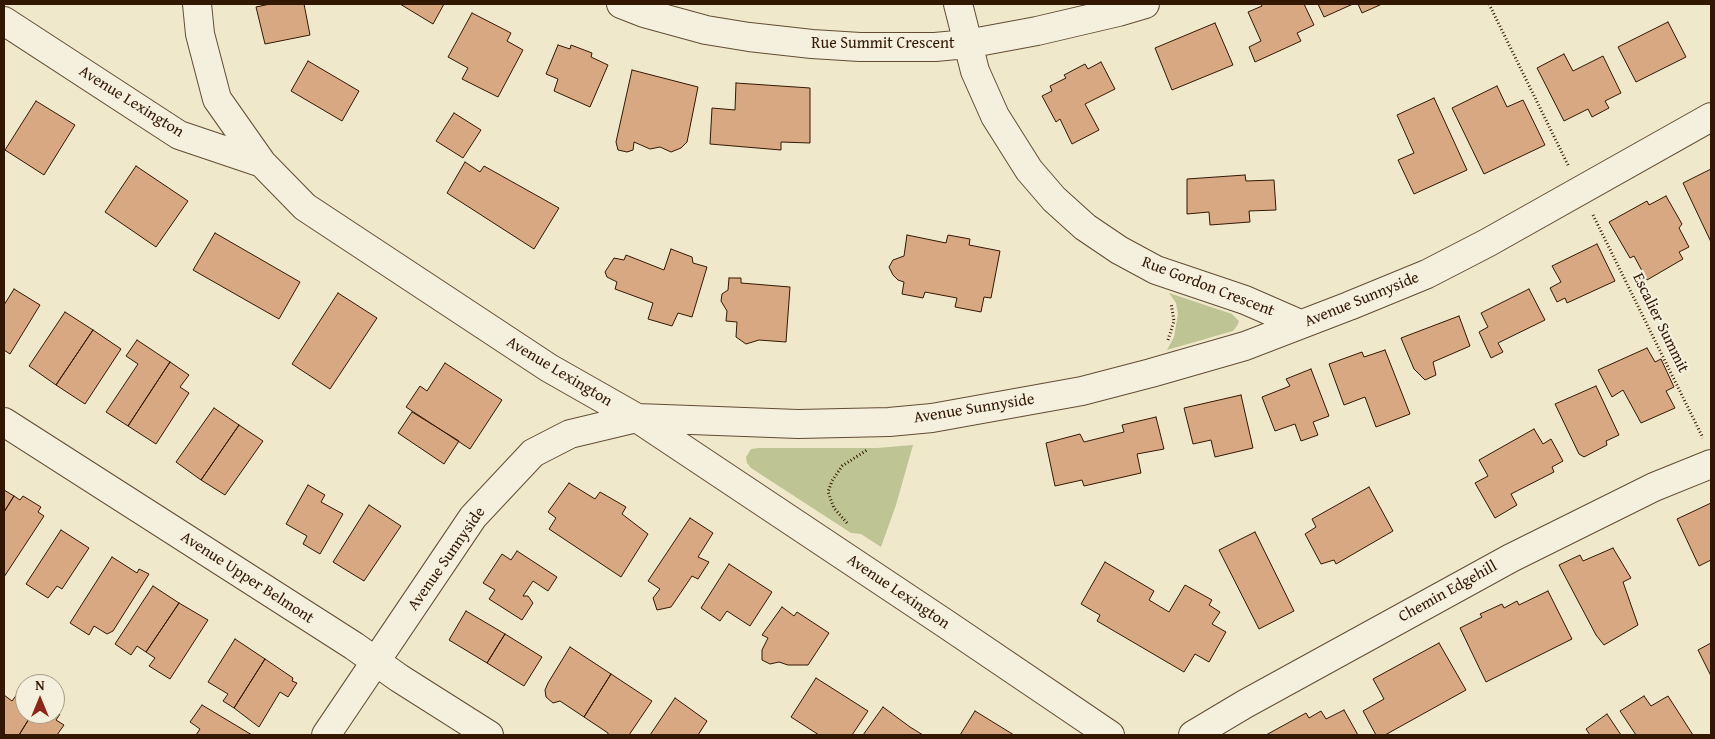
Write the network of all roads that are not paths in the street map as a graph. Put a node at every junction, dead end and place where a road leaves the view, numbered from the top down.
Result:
1 (197, 4) edge
2 (621, 4) edge
3 (958, 4) edge
4 (1145, 4) edge
5 (4, 21) edge
6 (967, 44) junction
7 (1711, 117) edge
8 (262, 163) junction
9 (1300, 324) junction
10 (637, 418) junction
11 (4, 422) edge
12 (1707, 451) edge
13 (376, 662) junction
14 (326, 735) edge
15 (489, 735) edge
16 (1110, 735) edge
17 (1192, 735) edge

1 - 8 street
2 - 6 street, Rue Summit Crescent
3 - 6 street, Rue Gordon Crescent
4 - 6 street, Rue Summit Crescent
5 - 8 street, Avenue Lexington
6 - 9 street, Rue Gordon Crescent
7 - 9 street, Avenue Sunnyside
8 - 10 street, Avenue Lexington
9 - 10 street, Avenue Sunnyside
10 - 13 street, Avenue Sunnyside
10 - 16 street, Avenue Lexington
11 - 13 street, Avenue Upper Belmont
12 - 17 street, Chemin Edgehill
13 - 14 street, Avenue Sunnyside
13 - 15 street, Avenue Upper Belmont

